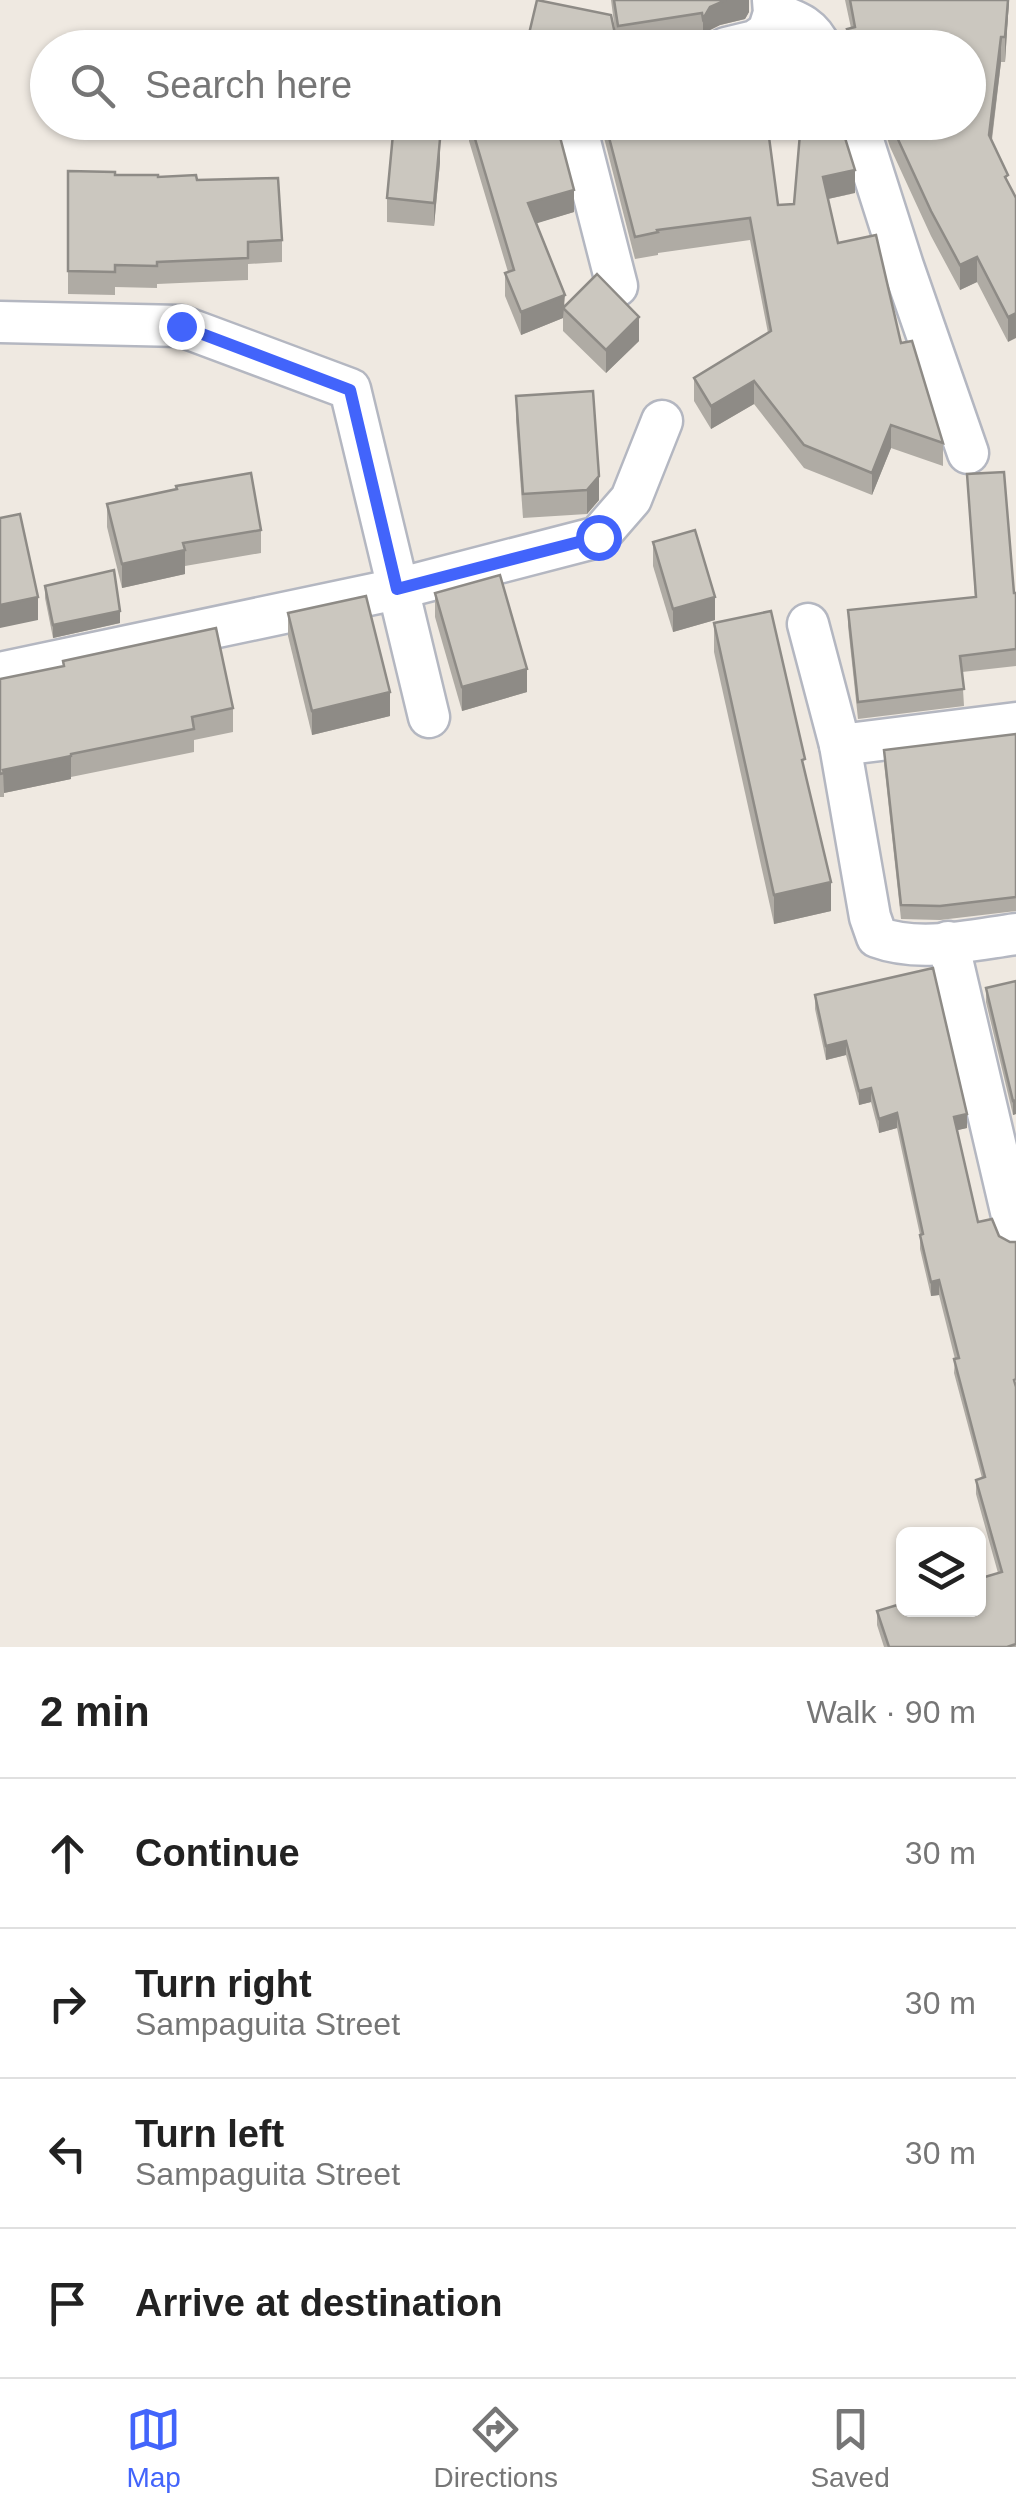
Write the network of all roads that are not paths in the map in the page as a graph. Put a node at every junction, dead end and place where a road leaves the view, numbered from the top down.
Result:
1 (773, 7) edge
2 (810, 30) edge
3 (580, 140) edge
4 (863, 140) edge
5 (617, 286) dead end
6 (0, 322) edge
7 (662, 421) dead end
8 (968, 453) dead end
9 (397, 589) junction
10 (808, 624) dead end
11 (0, 673) edge
12 (430, 717) dead end
13 (1016, 723) edge
14 (840, 745) junction
15 (1016, 934) edge
16 (948, 942) junction
17 (1016, 1233) edge

1 - 2 street
3 - 5 street
4 - 8 street
6 - 9 street
7 - 9 street
9 - 11 street
9 - 12 street
10 - 14 street
13 - 14 street
14 - 16 street
15 - 16 street
16 - 17 street

